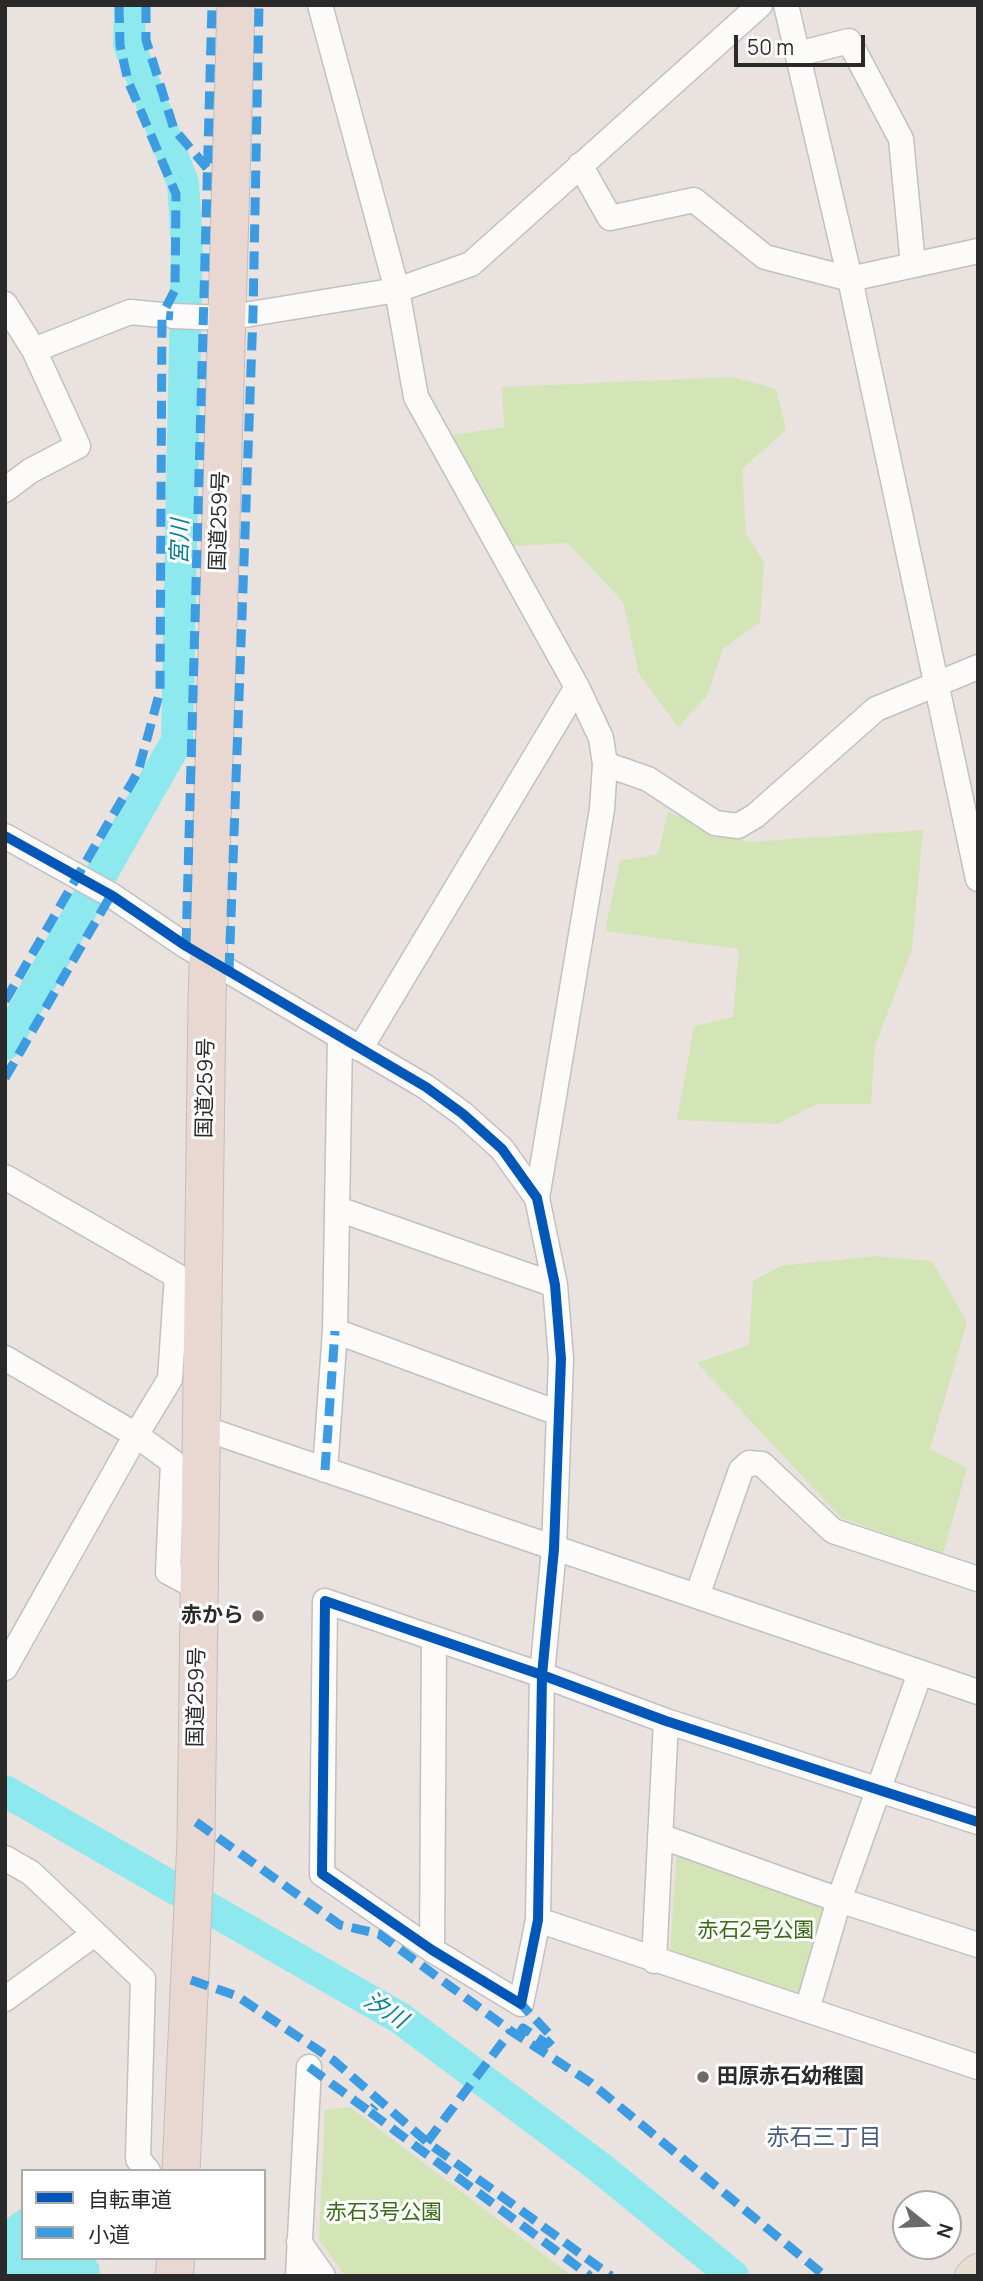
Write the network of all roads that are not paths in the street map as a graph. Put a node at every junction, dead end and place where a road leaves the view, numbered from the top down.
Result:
1 (236, 5) edge
2 (320, 5) edge
3 (760, 5) edge
4 (786, 5) edge
5 (798, 54) junction
6 (580, 164) junction
7 (978, 251) edge
8 (913, 265) junction
9 (850, 279) junction
10 (397, 290) junction
11 (5, 304) edge
12 (215, 318) junction
13 (34, 350) junction
14 (5, 490) edge
15 (978, 667) edge
16 (937, 686) junction
17 (577, 687) junction
18 (605, 764) junction
19 (5, 836) edge
20 (978, 879) edge
21 (208, 958) junction
22 (350, 1043) junction
23 (5, 1177) edge
24 (537, 1198) junction
25 (338, 1209) junction
26 (555, 1285) junction
27 (335, 1331) junction
28 (5, 1358) edge
29 (558, 1413) junction
30 (200, 1427) junction
31 (136, 1435) junction
32 (325, 1470) junction
33 (554, 1549) junction
34 (978, 1579) edge
35 (198, 1588) junction
36 (697, 1597) junction
37 (434, 1640) junction
38 (5, 1668) edge
39 (919, 1673) junction
40 (542, 1675) junction
41 (978, 1692) edge
42 (666, 1721) junction
43 (881, 1788) junction
44 (978, 1822) edge
45 (660, 1836) junction
46 (5, 1858) edge
47 (839, 1900) junction
48 (538, 1920) junction
49 (93, 1935) junction
50 (978, 1945) edge
51 (432, 1950) junction
52 (654, 1961) junction
53 (5, 1998) edge
54 (807, 2010) junction
55 (309, 2067) dead end
56 (978, 2067) edge
57 (146, 2169) edge
58 (181, 2169) edge
59 (299, 2242) junction
60 (978, 2270) edge
61 (298, 2276) edge
62 (323, 2276) edge
63 (971, 2276) edge

1 - 12 highway, 国道259号
2 - 10 street
3 - 6 street
4 - 5 street
5 - 8 street
5 - 9 street
6 - 9 street
6 - 10 street
7 - 8 street
8 - 9 street
9 - 16 street
10 - 12 street
10 - 17 street
11 - 13 street
12 - 13 street
12 - 21 highway, 国道259号
13 - 14 street
15 - 16 street
16 - 18 street
16 - 20 street
17 - 18 street
17 - 22 street
18 - 24 street
19 - 21 street
21 - 22 street
21 - 30 highway, 国道259号
22 - 24 street
22 - 25 street
23 - 31 street
24 - 26 street
25 - 26 street
25 - 27 street
26 - 29 street
27 - 29 street
27 - 32 street
28 - 31 street
29 - 33 street
30 - 32 street
30 - 35 highway, 国道259号
31 - 35 street
31 - 38 street
32 - 33 street
33 - 36 street
33 - 40 street
34 - 36 street
35 - 58 highway, 国道259号
36 - 39 street
37 - 40 street
37 - 51 street
37 - 51 street
39 - 41 street
39 - 43 street
40 - 42 street
40 - 48 street
42 - 43 street
42 - 45 street
43 - 44 street
43 - 47 street
45 - 47 street
45 - 52 street
46 - 49 street
47 - 50 street
47 - 54 street
48 - 51 street
48 - 52 street
49 - 53 street
49 - 57 street
52 - 54 street
54 - 56 street
55 - 59 street
59 - 61 street
59 - 62 street
60 - 63 main road

